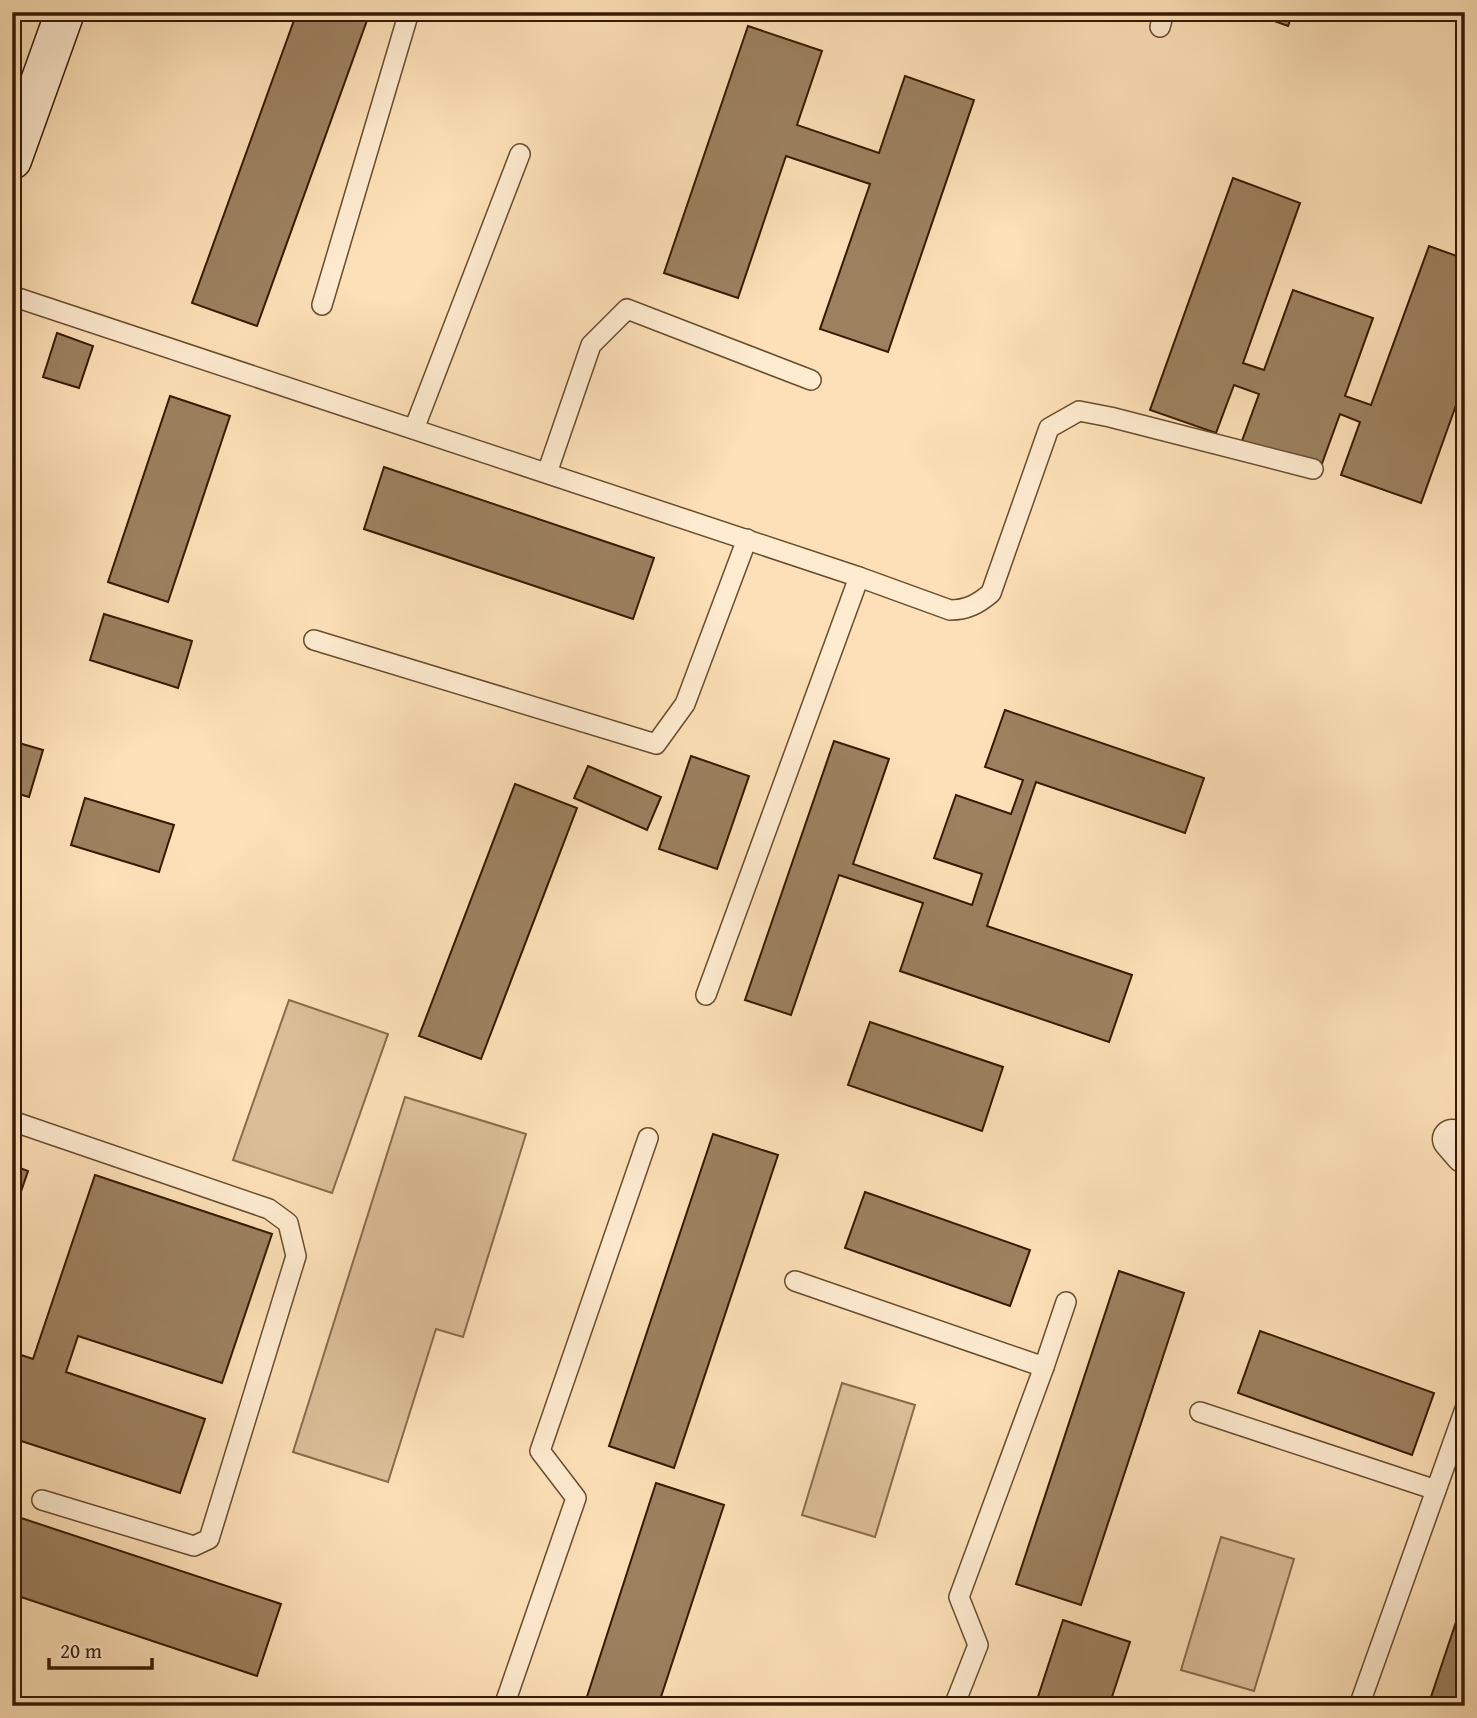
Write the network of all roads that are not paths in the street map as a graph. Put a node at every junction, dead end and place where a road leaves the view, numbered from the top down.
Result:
1 (409, 12) edge
2 (58, 14) edge
3 (520, 154) dead end
4 (12, 160) edge
5 (12, 296) edge
6 (322, 305) dead end
7 (811, 380) dead end
8 (414, 429) junction
9 (1313, 468) dead end
10 (547, 473) junction
11 (747, 539) junction
12 (859, 576) junction
13 (314, 640) dead end
14 (706, 995) dead end
15 (12, 1121) edge
16 (648, 1138) dead end
17 (795, 1281) dead end
18 (1066, 1302) dead end
19 (1044, 1367) junction
20 (1465, 1409) edge
21 (1200, 1412) dead end
22 (1436, 1490) junction
23 (42, 1500) dead end
24 (504, 1706) edge
25 (954, 1706) edge
26 (1359, 1706) edge

1 - 6 lane
2 - 4 main road
3 - 8 lane
5 - 8 lane
7 - 10 lane
8 - 10 lane
9 - 12 lane
10 - 11 lane
11 - 12 lane
11 - 13 lane
12 - 14 lane
15 - 23 lane
16 - 24 lane
17 - 19 lane
18 - 19 lane
19 - 25 lane
20 - 22 lane
21 - 22 lane
22 - 26 lane

